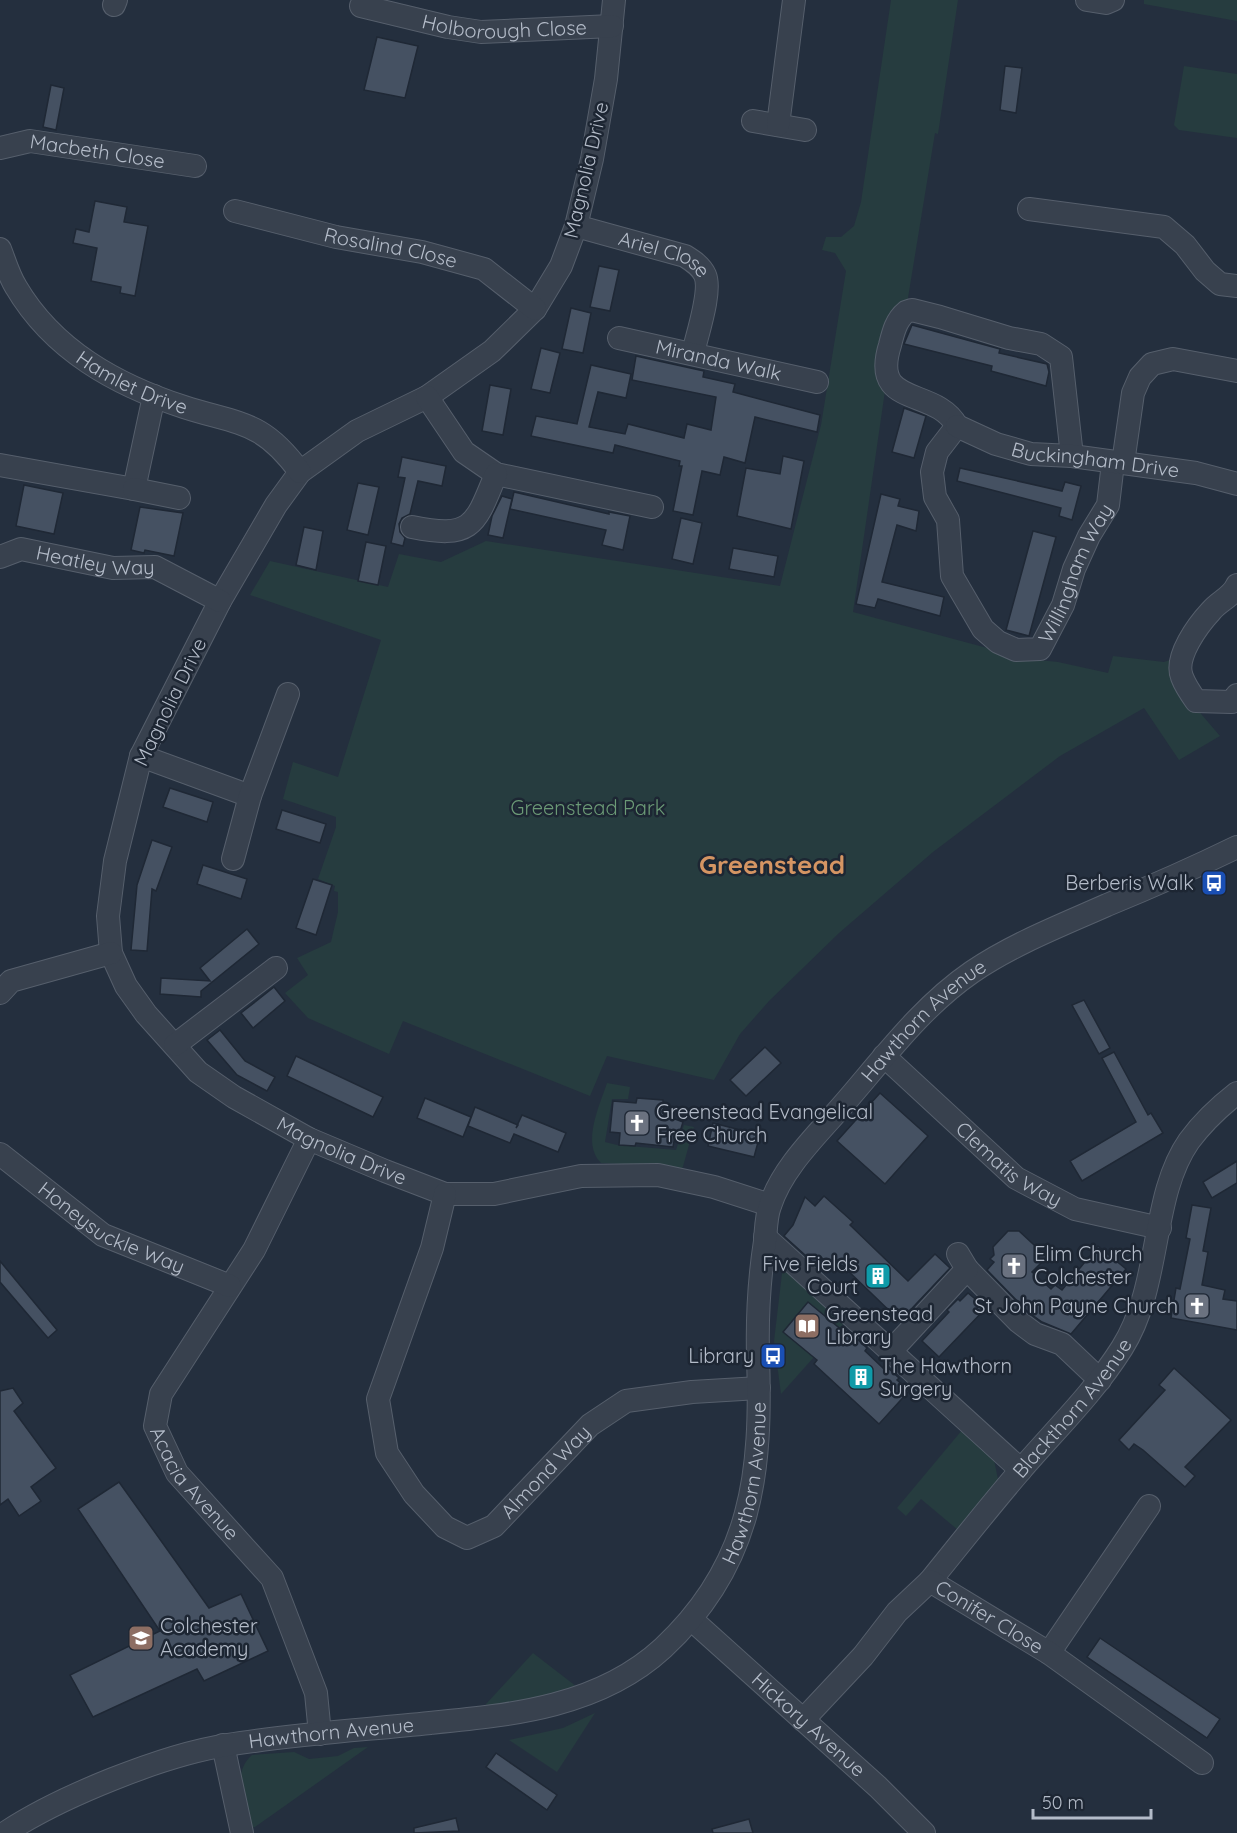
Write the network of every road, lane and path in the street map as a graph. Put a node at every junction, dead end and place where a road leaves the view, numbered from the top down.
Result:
1 (614, 0) edge
2 (794, 0) edge
3 (1087, 0) edge
4 (1113, 0) edge
5 (361, 6) dead end
6 (612, 26) junction
7 (753, 121) dead end
8 (778, 124) junction
9 (805, 130) dead end
10 (0, 148) edge
11 (195, 166) dead end
12 (1029, 209) dead end
13 (235, 212) dead end
14 (576, 226) junction
15 (0, 249) edge
16 (1237, 285) edge
17 (535, 309) junction
18 (620, 338) dead end
19 (693, 353) junction
20 (1237, 371) edge
21 (817, 381) dead end
22 (154, 396) junction
23 (427, 397) junction
24 (957, 426) junction
25 (1072, 456) junction
26 (1118, 463) junction
27 (0, 465) edge
28 (300, 472) junction
29 (496, 474) junction
30 (1237, 484) edge
31 (134, 489) junction
32 (179, 498) dead end
33 (652, 507) dead end
34 (412, 527) dead end
35 (0, 557) edge
36 (1237, 585) edge
37 (220, 601) junction
38 (288, 694) dead end
39 (1237, 695) edge
40 (141, 756) junction
41 (250, 796) junction
42 (1237, 847) edge
43 (233, 859) dead end
44 (111, 954) junction
45 (276, 968) dead end
46 (0, 993) edge
47 (175, 1045) junction
48 (884, 1056) junction
49 (1237, 1093) edge
50 (309, 1139) junction
51 (0, 1154) edge
52 (445, 1194) junction
53 (770, 1205) junction
54 (1160, 1228) junction
55 (765, 1238) junction
56 (231, 1286) junction
57 (891, 1351) junction
58 (1100, 1380) junction
59 (759, 1388) junction
60 (1021, 1470) junction
61 (1149, 1506) dead end
62 (930, 1581) junction
63 (691, 1619) junction
64 (1049, 1653) junction
65 (803, 1720) junction
66 (320, 1734) junction
67 (223, 1745) junction
68 (1202, 1763) dead end
69 (5, 1833) edge
70 (242, 1833) edge
71 (924, 1833) edge

1 - 6 street, Magnolia Drive
2 - 8 street
3 - 4 street
5 - 6 street, Holborough Close
6 - 14 street, Magnolia Drive
7 - 8 street
8 - 9 street
10 - 11 street, Macbeth Close
12 - 16 street
13 - 17 street, Rosalind Close
14 - 17 street, Magnolia Drive
14 - 19 street, Ariel Close
15 - 22 street, Hamlet Drive
17 - 23 street, Magnolia Drive
18 - 19 street, Miranda Walk
19 - 21 street, Miranda Walk
20 - 26 street
22 - 28 street, Hamlet Drive
22 - 31 street
23 - 28 street, Magnolia Drive
23 - 29 street
24 - 25 street, Buckingham Drive
24 - 25 street
24 - 26 street, Willingham Way
25 - 26 street, Buckingham Drive
26 - 30 street, Buckingham Drive
27 - 31 street
28 - 37 street, Magnolia Drive
29 - 33 street
29 - 34 street
31 - 32 street
35 - 37 street, Heatley Way
36 - 39 street
37 - 40 street, Magnolia Drive
38 - 41 street
40 - 41 street
40 - 44 street, Magnolia Drive
41 - 43 street
42 - 48 street, Hawthorn Avenue
44 - 46 street
44 - 47 street, Magnolia Drive
45 - 47 street
47 - 50 street, Magnolia Drive
48 - 53 street, Hawthorn Avenue
48 - 54 street, Clematis Way
49 - 54 street, Blackthorn Avenue
50 - 52 street, Magnolia Drive
50 - 56 street, Acacia Avenue
51 - 56 street, Honeysuckle Way
52 - 53 street, Magnolia Drive
52 - 59 street, Almond Way
53 - 55 street, Hawthorn Avenue
54 - 58 street, Blackthorn Avenue
55 - 57 street
55 - 59 street, Hawthorn Avenue
56 - 66 street, Acacia Avenue
57 - 58 street
57 - 60 street
58 - 60 street, Blackthorn Avenue
59 - 63 street, Hawthorn Avenue
60 - 62 street, Blackthorn Avenue
61 - 64 street
62 - 64 street, Conifer Close
62 - 65 street, Conifer Close
63 - 65 street, Hickory Avenue
63 - 66 street, Hawthorn Avenue
64 - 68 street, Conifer Close
65 - 71 street, Hickory Avenue
66 - 67 street, Hawthorn Avenue
67 - 69 street, Hawthorn Avenue
67 - 70 street

